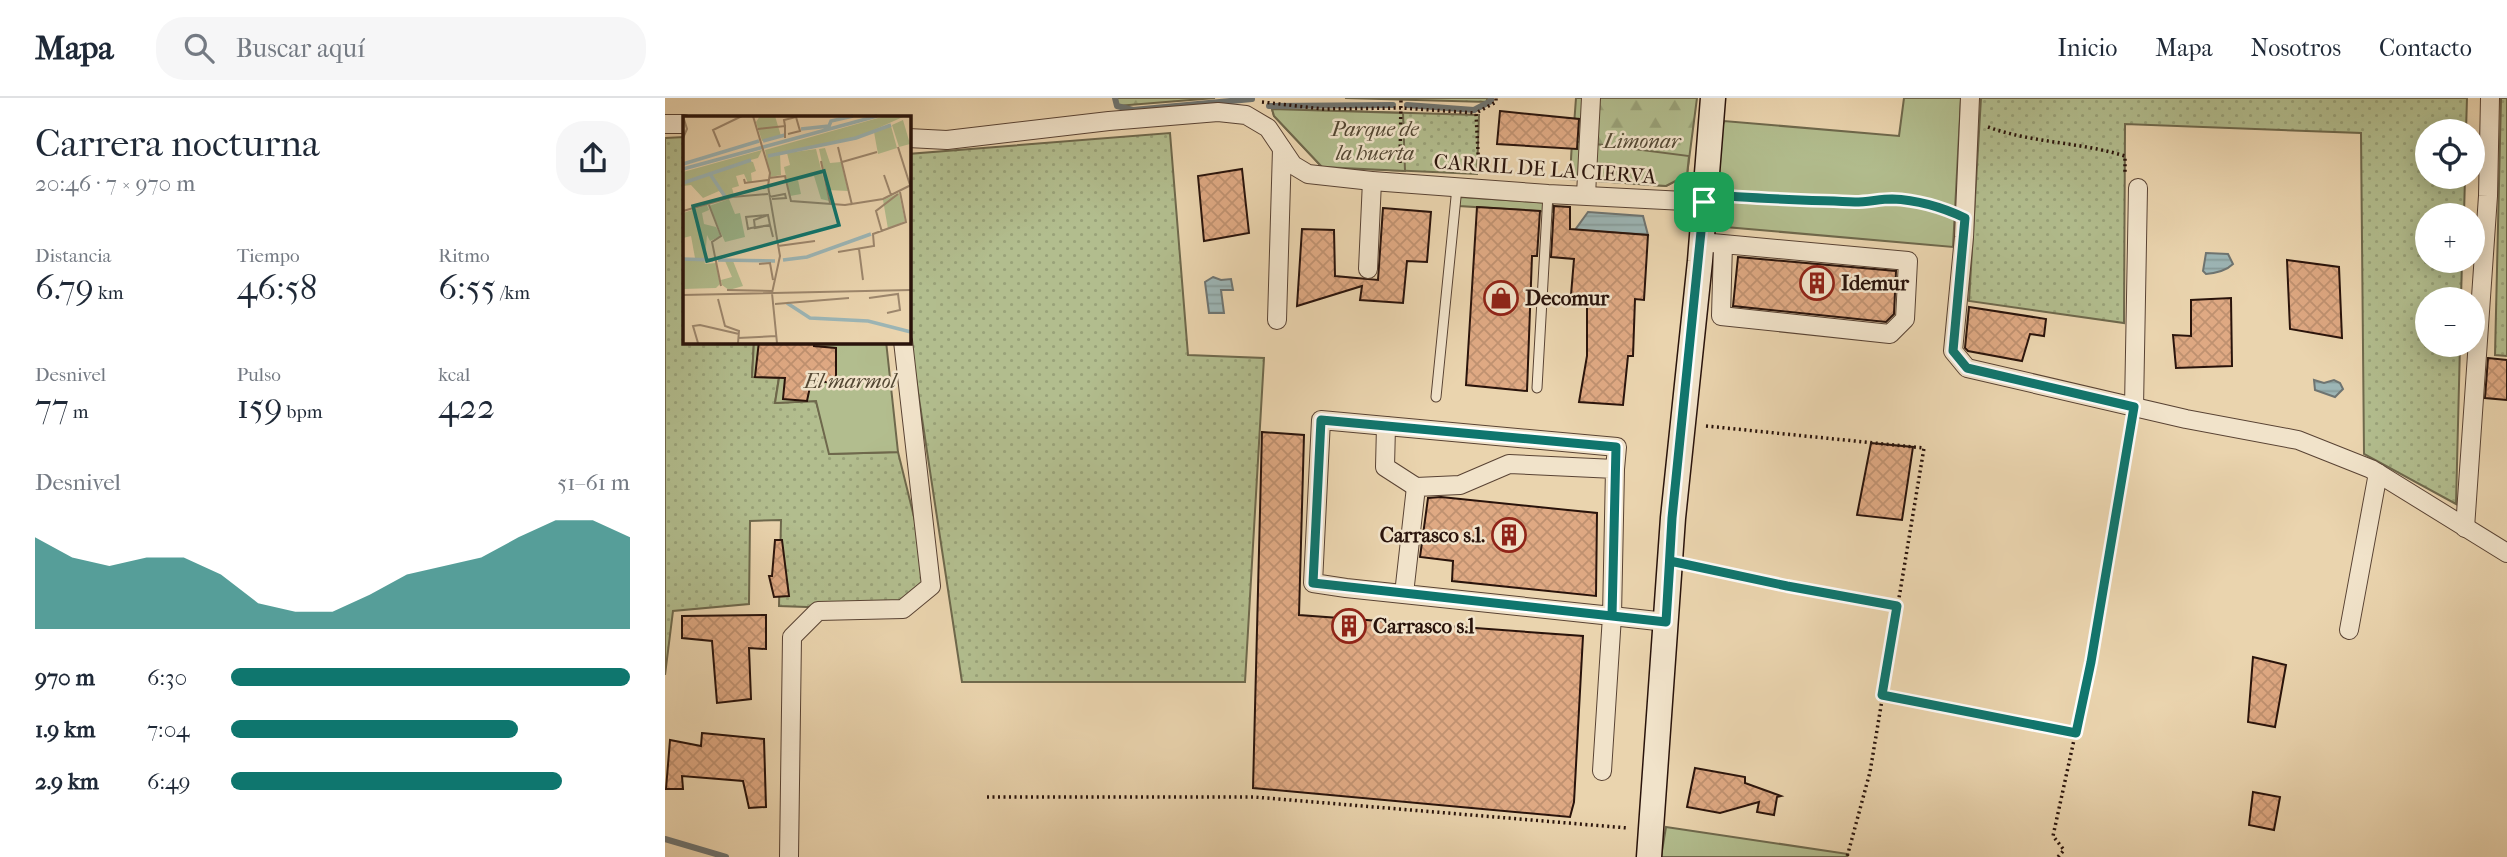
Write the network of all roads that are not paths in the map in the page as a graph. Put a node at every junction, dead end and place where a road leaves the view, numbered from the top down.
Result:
1 (1591, 98) edge
2 (1713, 98) edge
3 (1970, 98) edge
4 (2490, 98) edge
5 (665, 124) edge
6 (683, 124) edge
7 (910, 138) edge
8 (1282, 149) junction
9 (1372, 181) junction
10 (1457, 187) junction
11 (2138, 188) road end
12 (1548, 194) junction
13 (1586, 195) junction
14 (1704, 198) junction
15 (1712, 243) junction
16 (1368, 270) dead end
17 (1277, 320) dead end
18 (903, 343) edge
19 (1537, 388) dead end
20 (1436, 397) dead end
21 (2134, 407) junction
22 (1386, 426) junction
23 (1615, 469) junction
24 (2378, 473) junction
25 (1416, 486) junction
26 (2465, 528) junction
27 (2507, 553) edge
28 (1612, 616) junction
29 (1666, 622) junction
30 (2349, 630) dead end
31 (1602, 771) dead end
32 (789, 857) edge
33 (1649, 857) edge

1 - 13 street
2 - 14 main road
3 - 21 street
4 - 26 street
5 - 6 street
7 - 8 street, CARRIL DE LA CIERVA
8 - 9 street, CARRIL DE LA CIERVA
8 - 17 street
9 - 10 street, CARRIL DE LA CIERVA
9 - 16 street
10 - 12 street, CARRIL DE LA CIERVA
10 - 20 lane
11 - 21 street
12 - 13 street, CARRIL DE LA CIERVA
12 - 19 lane
13 - 14 street, CARRIL DE LA CIERVA
14 - 15 main road
15 - 15 street
15 - 29 main road
18 - 32 street
21 - 24 street
22 - 23 street
22 - 25 street
22 - 28 street
23 - 25 street
23 - 28 street
24 - 26 street
24 - 30 street
25 - 28 street
26 - 27 street
28 - 29 street
28 - 31 street
29 - 33 main road

